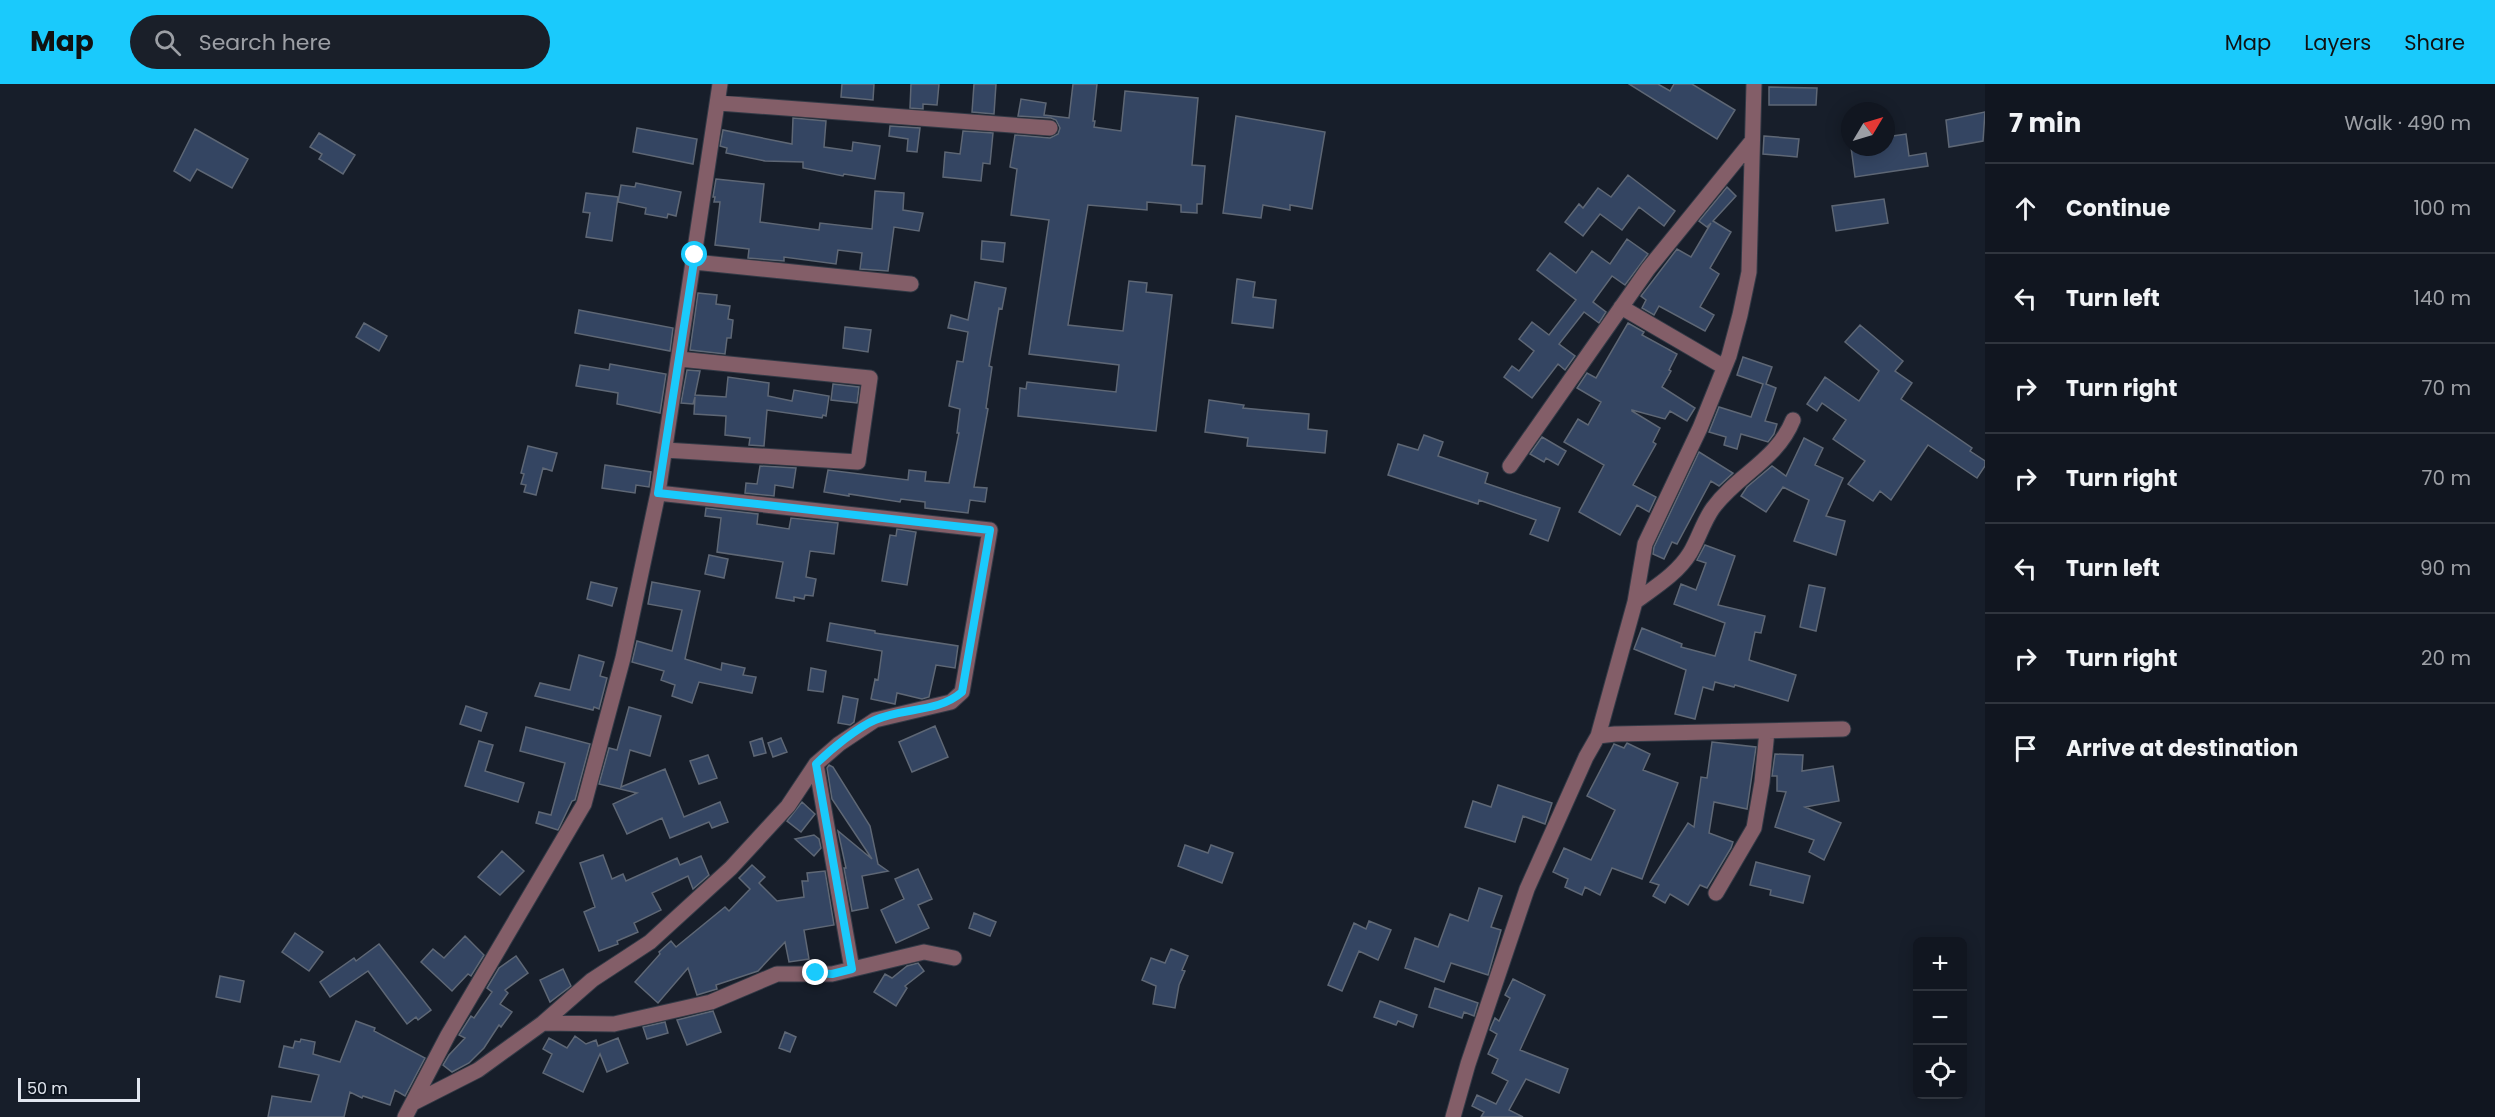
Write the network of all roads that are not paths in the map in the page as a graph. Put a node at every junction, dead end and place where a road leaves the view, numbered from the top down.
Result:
1 (720, 84) edge
2 (1754, 84) edge
3 (718, 103) junction
4 (1050, 128) dead end
5 (1752, 141) junction
6 (694, 262) junction
7 (910, 284) dead end
8 (1621, 307) junction
9 (679, 359) junction
10 (1724, 367) junction
11 (1793, 420) dead end
12 (665, 450) junction
13 (1509, 466) dead end
14 (658, 493) junction
15 (1635, 602) junction
16 (1843, 729) dead end
17 (1767, 731) junction
18 (1598, 736) junction
19 (816, 764) junction
20 (1716, 893) dead end
21 (954, 958) dead end
22 (852, 969) junction
23 (543, 1023) junction
24 (413, 1103) junction
25 (405, 1117) edge
26 (1453, 1117) edge

1 - 3 street
2 - 5 street
3 - 4 street
3 - 6 street
5 - 8 street
5 - 10 street
6 - 7 street
6 - 9 street
8 - 10 street
8 - 13 street
9 - 12 street
9 - 12 street
10 - 15 street
11 - 15 street
12 - 14 street
14 - 19 street
14 - 24 street
15 - 18 street
16 - 17 street
17 - 18 street
17 - 20 street
18 - 26 street
19 - 22 street
19 - 23 street
21 - 22 street
22 - 23 street
23 - 24 street
24 - 25 street

